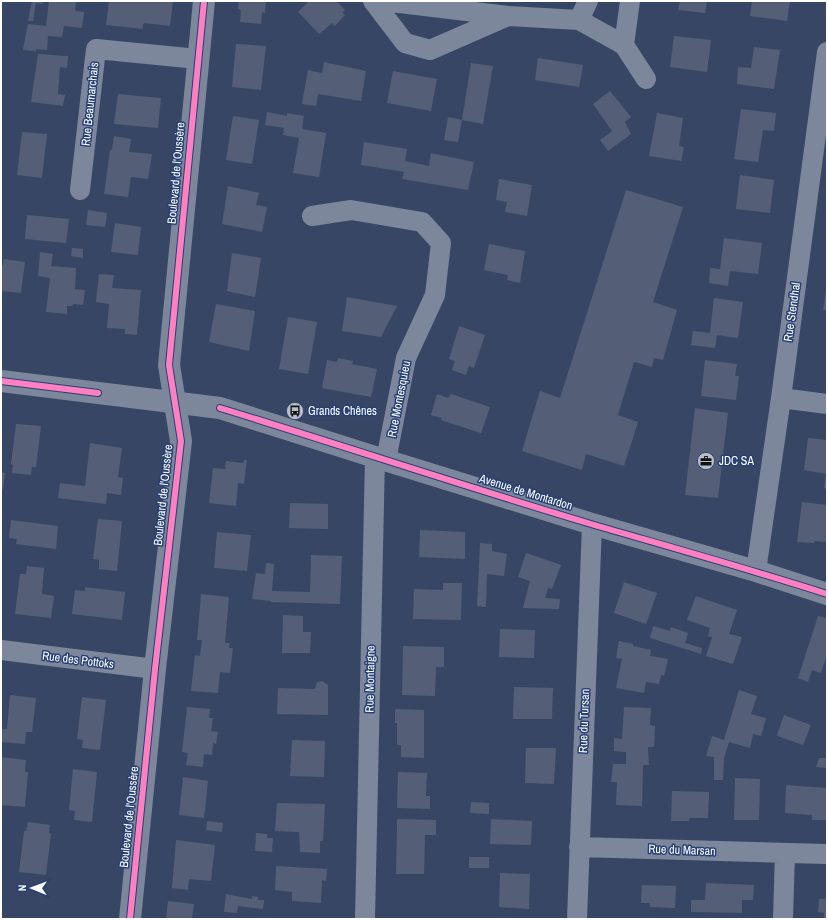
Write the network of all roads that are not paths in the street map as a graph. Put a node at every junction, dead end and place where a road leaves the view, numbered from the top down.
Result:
1 (204, 1) edge
2 (373, 1) edge
3 (383, 1) edge
4 (588, 1) edge
5 (630, 1) edge
6 (508, 16) junction
7 (579, 20) junction
8 (624, 45) junction
9 (827, 52) edge
10 (198, 59) junction
11 (646, 79) dead end
12 (80, 190) dead end
13 (312, 216) dead end
14 (1, 381) edge
15 (781, 398) junction
16 (175, 402) junction
17 (827, 404) edge
18 (380, 459) junction
19 (592, 524) junction
20 (756, 571) junction
21 (827, 594) edge
22 (1, 650) edge
23 (155, 669) junction
24 (579, 847) junction
25 (785, 853) junction
26 (827, 854) edge
27 (365, 910) edge
28 (130, 919) edge
29 (356, 919) edge
30 (577, 919) edge
31 (783, 919) edge

1 - 10 street, Boulevard de l'Oussère
2 - 6 street
3 - 6 street
4 - 7 street
5 - 8 street
6 - 7 street
7 - 8 street
8 - 11 street
9 - 15 street, Rue Stendhal
10 - 12 street, Rue Beaumarchais
10 - 16 street, Boulevard de l'Oussère
13 - 18 street, Rue Montesquieu
14 - 16 street, Avenue de Montardon
15 - 17 street
15 - 20 street, Rue Stendhal
16 - 18 street, Avenue de Montardon
16 - 23 street, Boulevard de l'Oussère
18 - 19 street, Avenue de Montardon
18 - 27 street, Rue Montaigne
19 - 20 street, Avenue de Montardon
19 - 24 street, Rue du Tursan
20 - 21 street, Avenue de Montardon
22 - 23 street, Rue des Pottoks
23 - 28 street, Boulevard de l'Oussère
24 - 25 street, Rue du Marsan
24 - 30 street, Rue du Tursan
25 - 26 street, Rue du Marsan
25 - 31 street
27 - 29 street, Rue Montaigne

